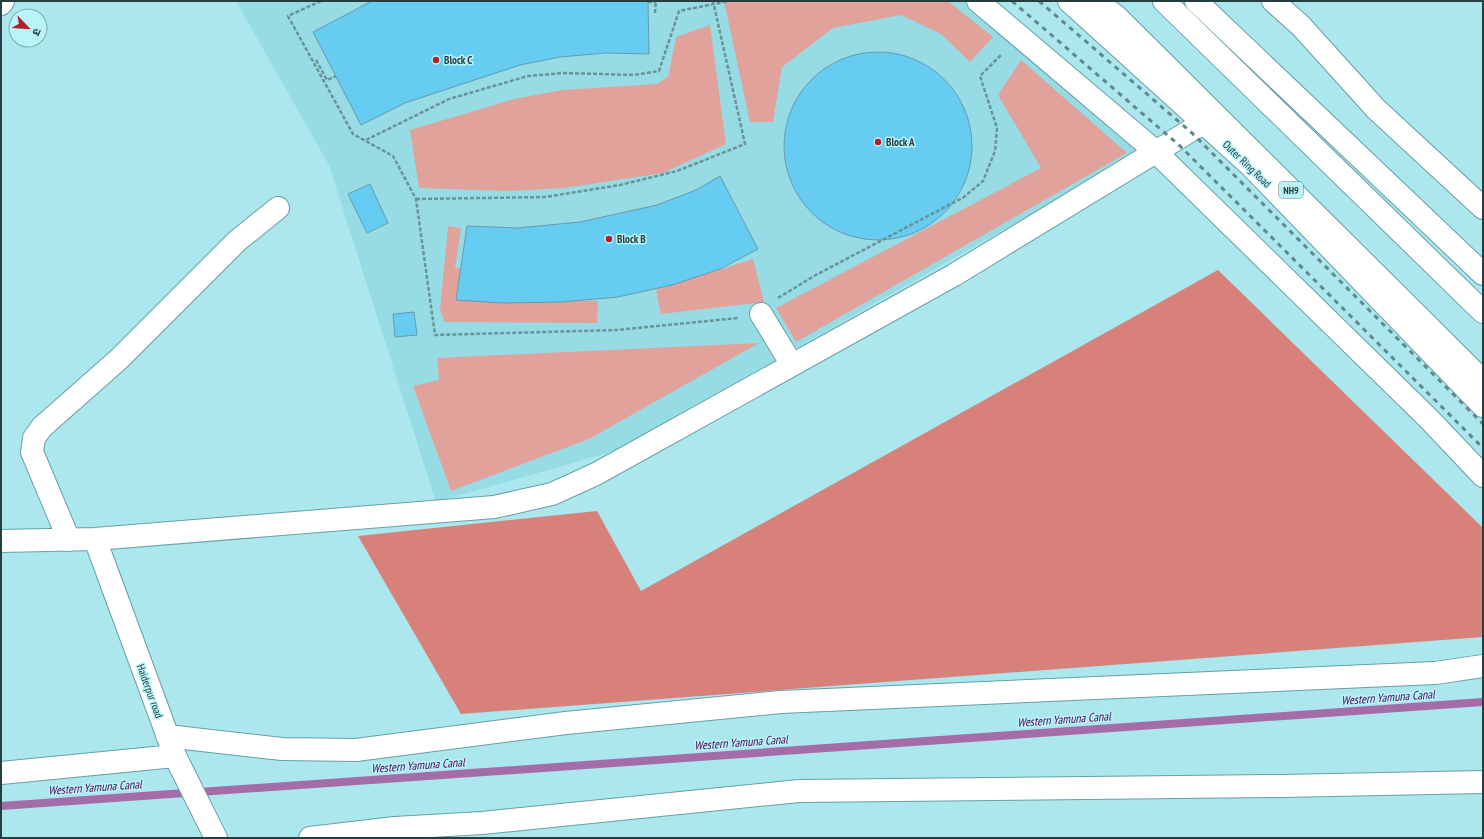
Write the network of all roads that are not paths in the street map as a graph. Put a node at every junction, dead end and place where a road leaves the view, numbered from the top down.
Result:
1 (3, 1) edge
2 (978, 1) edge
3 (1069, 1) edge
4 (1096, 1) edge
5 (1164, 1) edge
6 (1196, 1) edge
7 (1273, 1) edge
8 (1, 4) edge
9 (1203, 123) junction
10 (1155, 151) junction
11 (278, 208) dead end
12 (1483, 208) edge
13 (1483, 274) edge
14 (1483, 312) edge
15 (761, 314) road end
16 (792, 365) junction
17 (1483, 381) edge
18 (1483, 406) edge
19 (1483, 476) edge
20 (94, 539) junction
21 (69, 540) junction
22 (1, 541) edge
23 (1483, 666) edge
24 (167, 736) junction
25 (175, 756) junction
26 (1, 772) edge
27 (1483, 782) edge
28 (216, 838) edge
29 (310, 838) edge

1 - 8 main road
2 - 10 main road
3 - 9 main road, Outer Ring Road
4 - 17 main road, Outer Ring Road / NH9
5 - 14 main road
6 - 13 main road
7 - 12 main road
9 - 10 main road
9 - 18 main road, Outer Ring Road
10 - 16 main road
10 - 19 main road
11 - 21 main road
15 - 16 main road
16 - 20 main road
20 - 21 main road
20 - 24 main road, Haiderpur road
21 - 22 main road
23 - 24 main road
24 - 25 main road, Haiderpur road
25 - 26 main road
25 - 28 main road, Haiderpur road
27 - 29 main road

